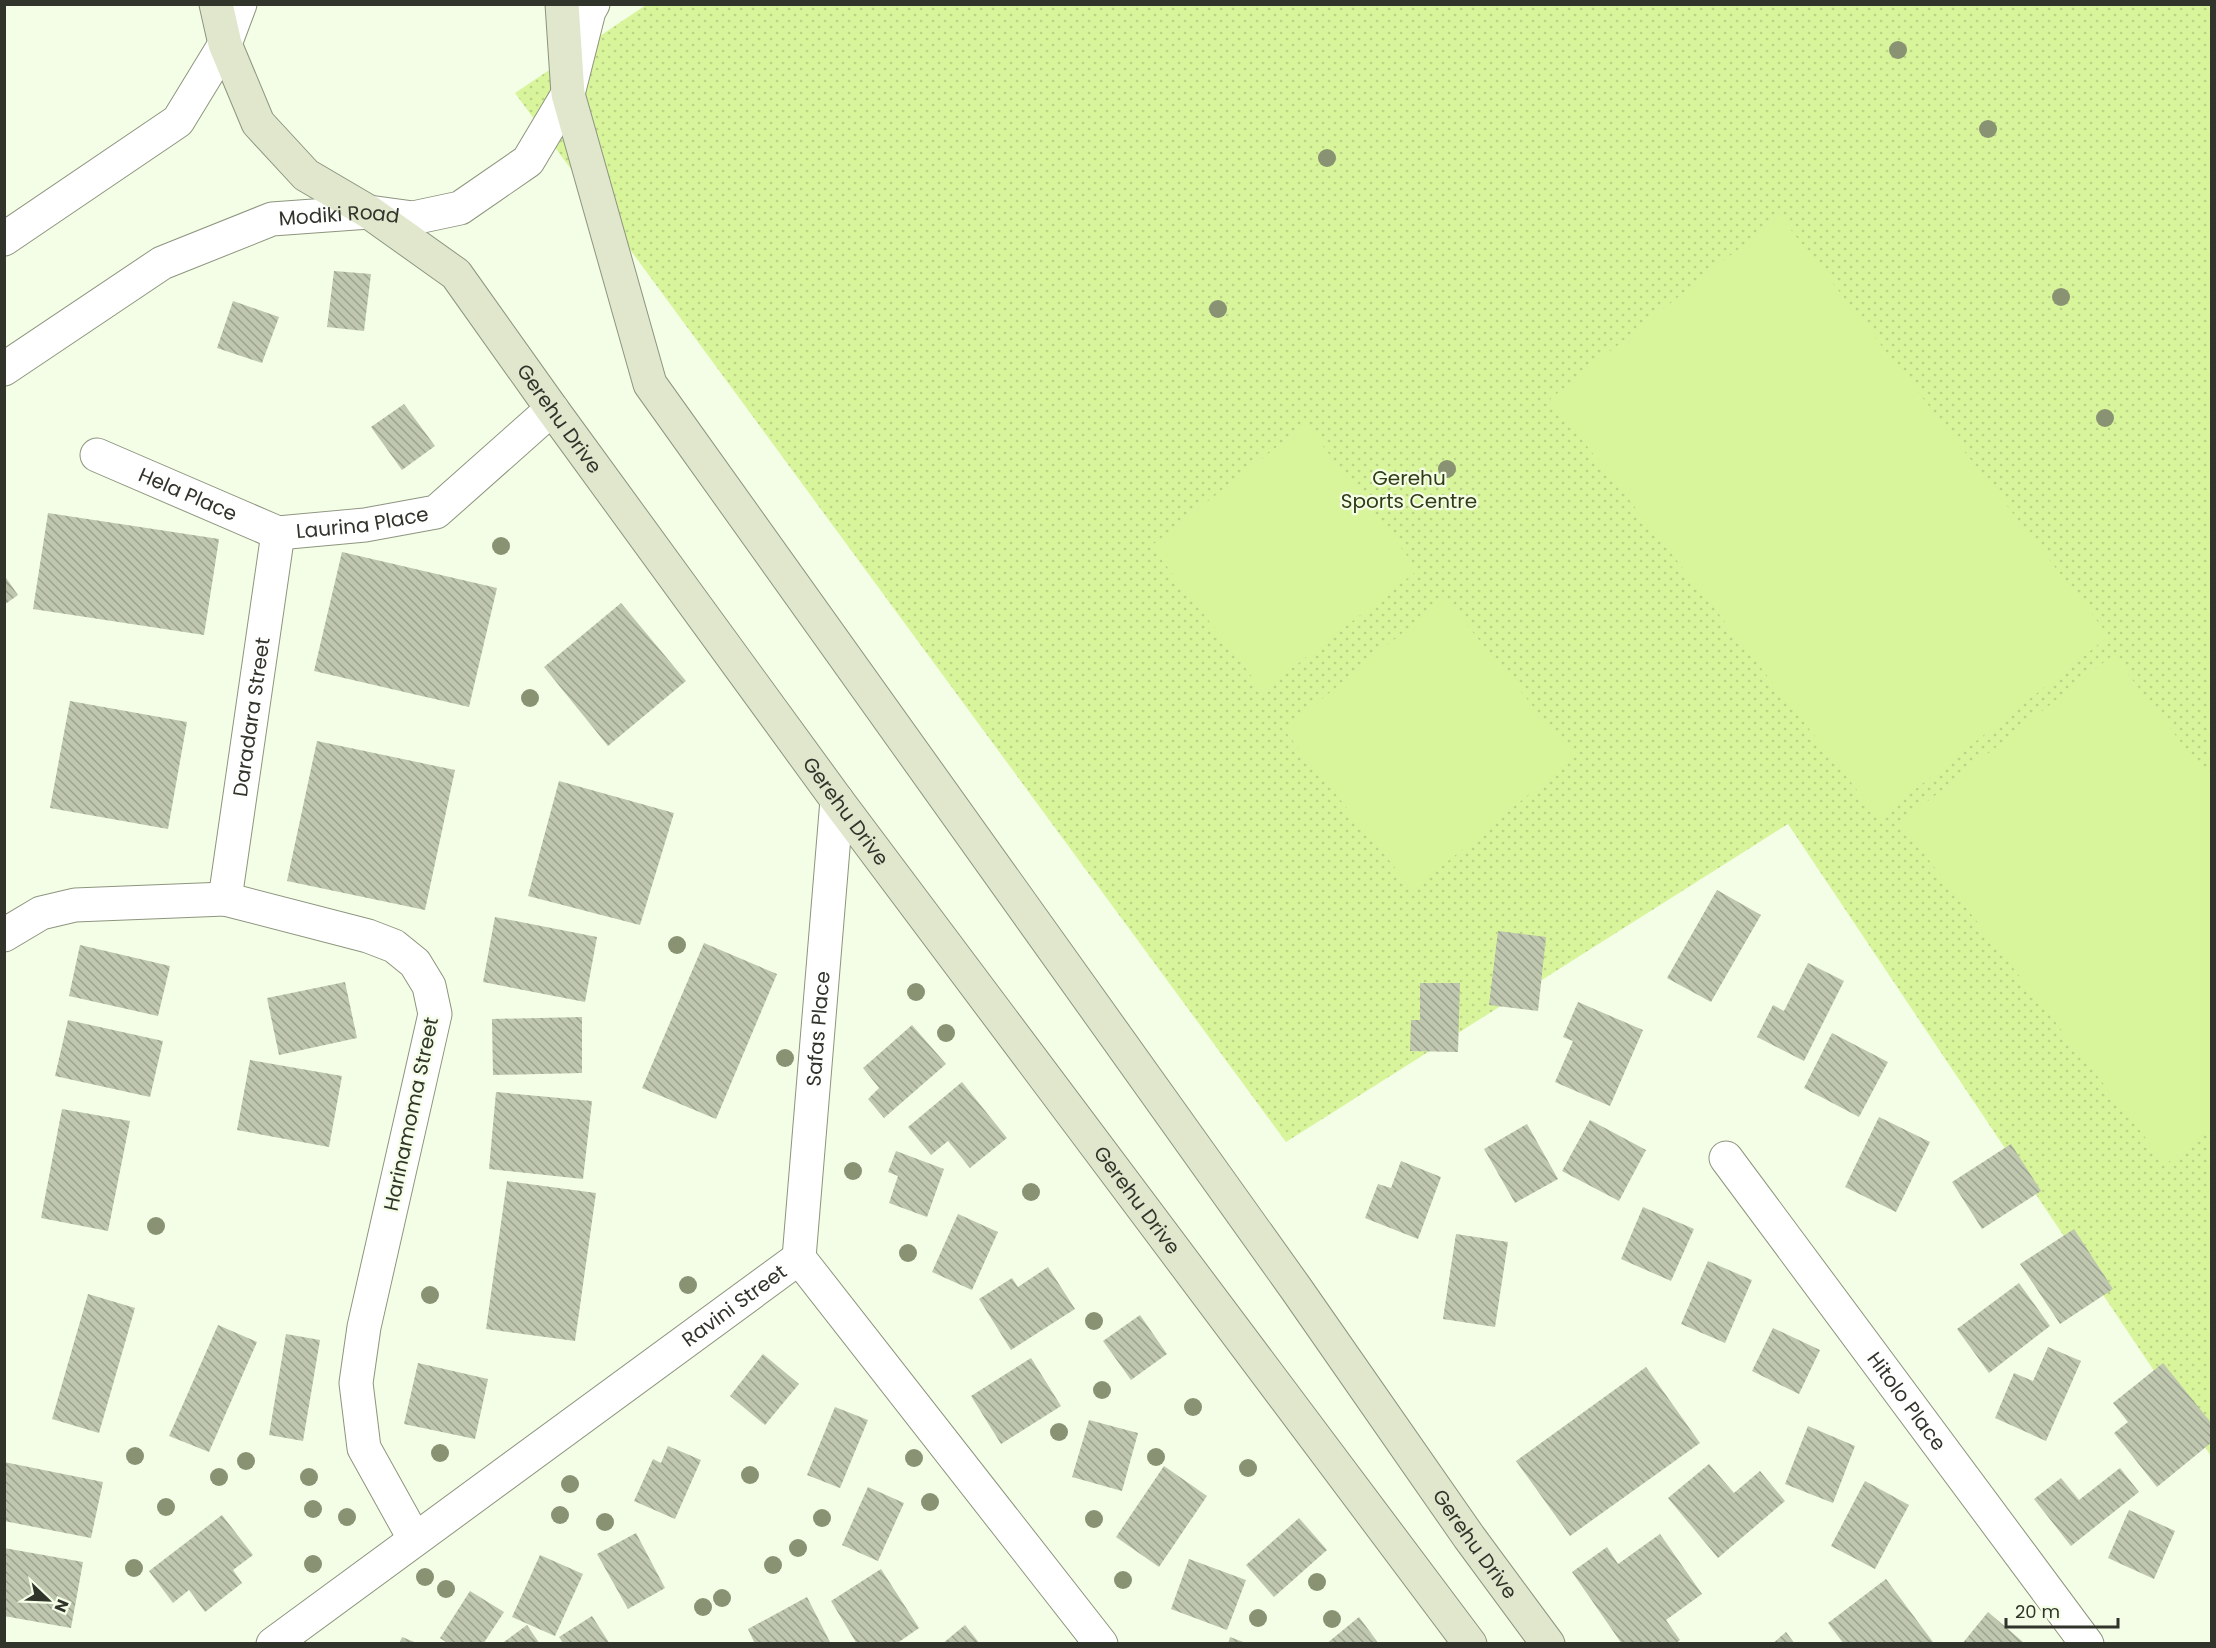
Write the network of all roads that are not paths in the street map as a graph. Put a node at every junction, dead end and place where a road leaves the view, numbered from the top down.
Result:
1 (216, 4) edge
2 (240, 4) edge
3 (562, 4) edge
4 (593, 4) edge
5 (225, 44) junction
6 (568, 94) junction
7 (369, 212) junction
8 (4, 239) edge
9 (4, 369) edge
10 (552, 409) junction
11 (97, 455) dead end
12 (278, 533) junction
13 (837, 800) junction
14 (225, 899) junction
15 (4, 935) edge
16 (1726, 1158) dead end
17 (799, 1258) junction
18 (414, 1538) junction
19 (273, 1644) edge
20 (1101, 1644) edge
21 (1470, 1644) edge
22 (1548, 1644) edge
23 (2087, 1644) edge

1 - 5 street, Gerehu Drive
2 - 5 street
3 - 6 street, Gerehu Drive
4 - 6 street, Modiki Road
5 - 7 street, Gerehu Drive
5 - 8 street
6 - 7 street, Modiki Road
6 - 22 street, Gerehu Drive
7 - 9 street, Modiki Road
7 - 10 street, Gerehu Drive
10 - 12 street, Laurina Place
10 - 13 street, Gerehu Drive
11 - 12 street, Hela Place
12 - 14 street, Daradara Street
13 - 17 street, Safas Place
13 - 21 street, Gerehu Drive
14 - 15 street, Harinamoma Street
14 - 18 street, Harinamoma Street
16 - 23 street, Hitolo Place
17 - 18 street, Ravini Street
17 - 20 street, Ravini Street
18 - 19 street, Ravini Street

